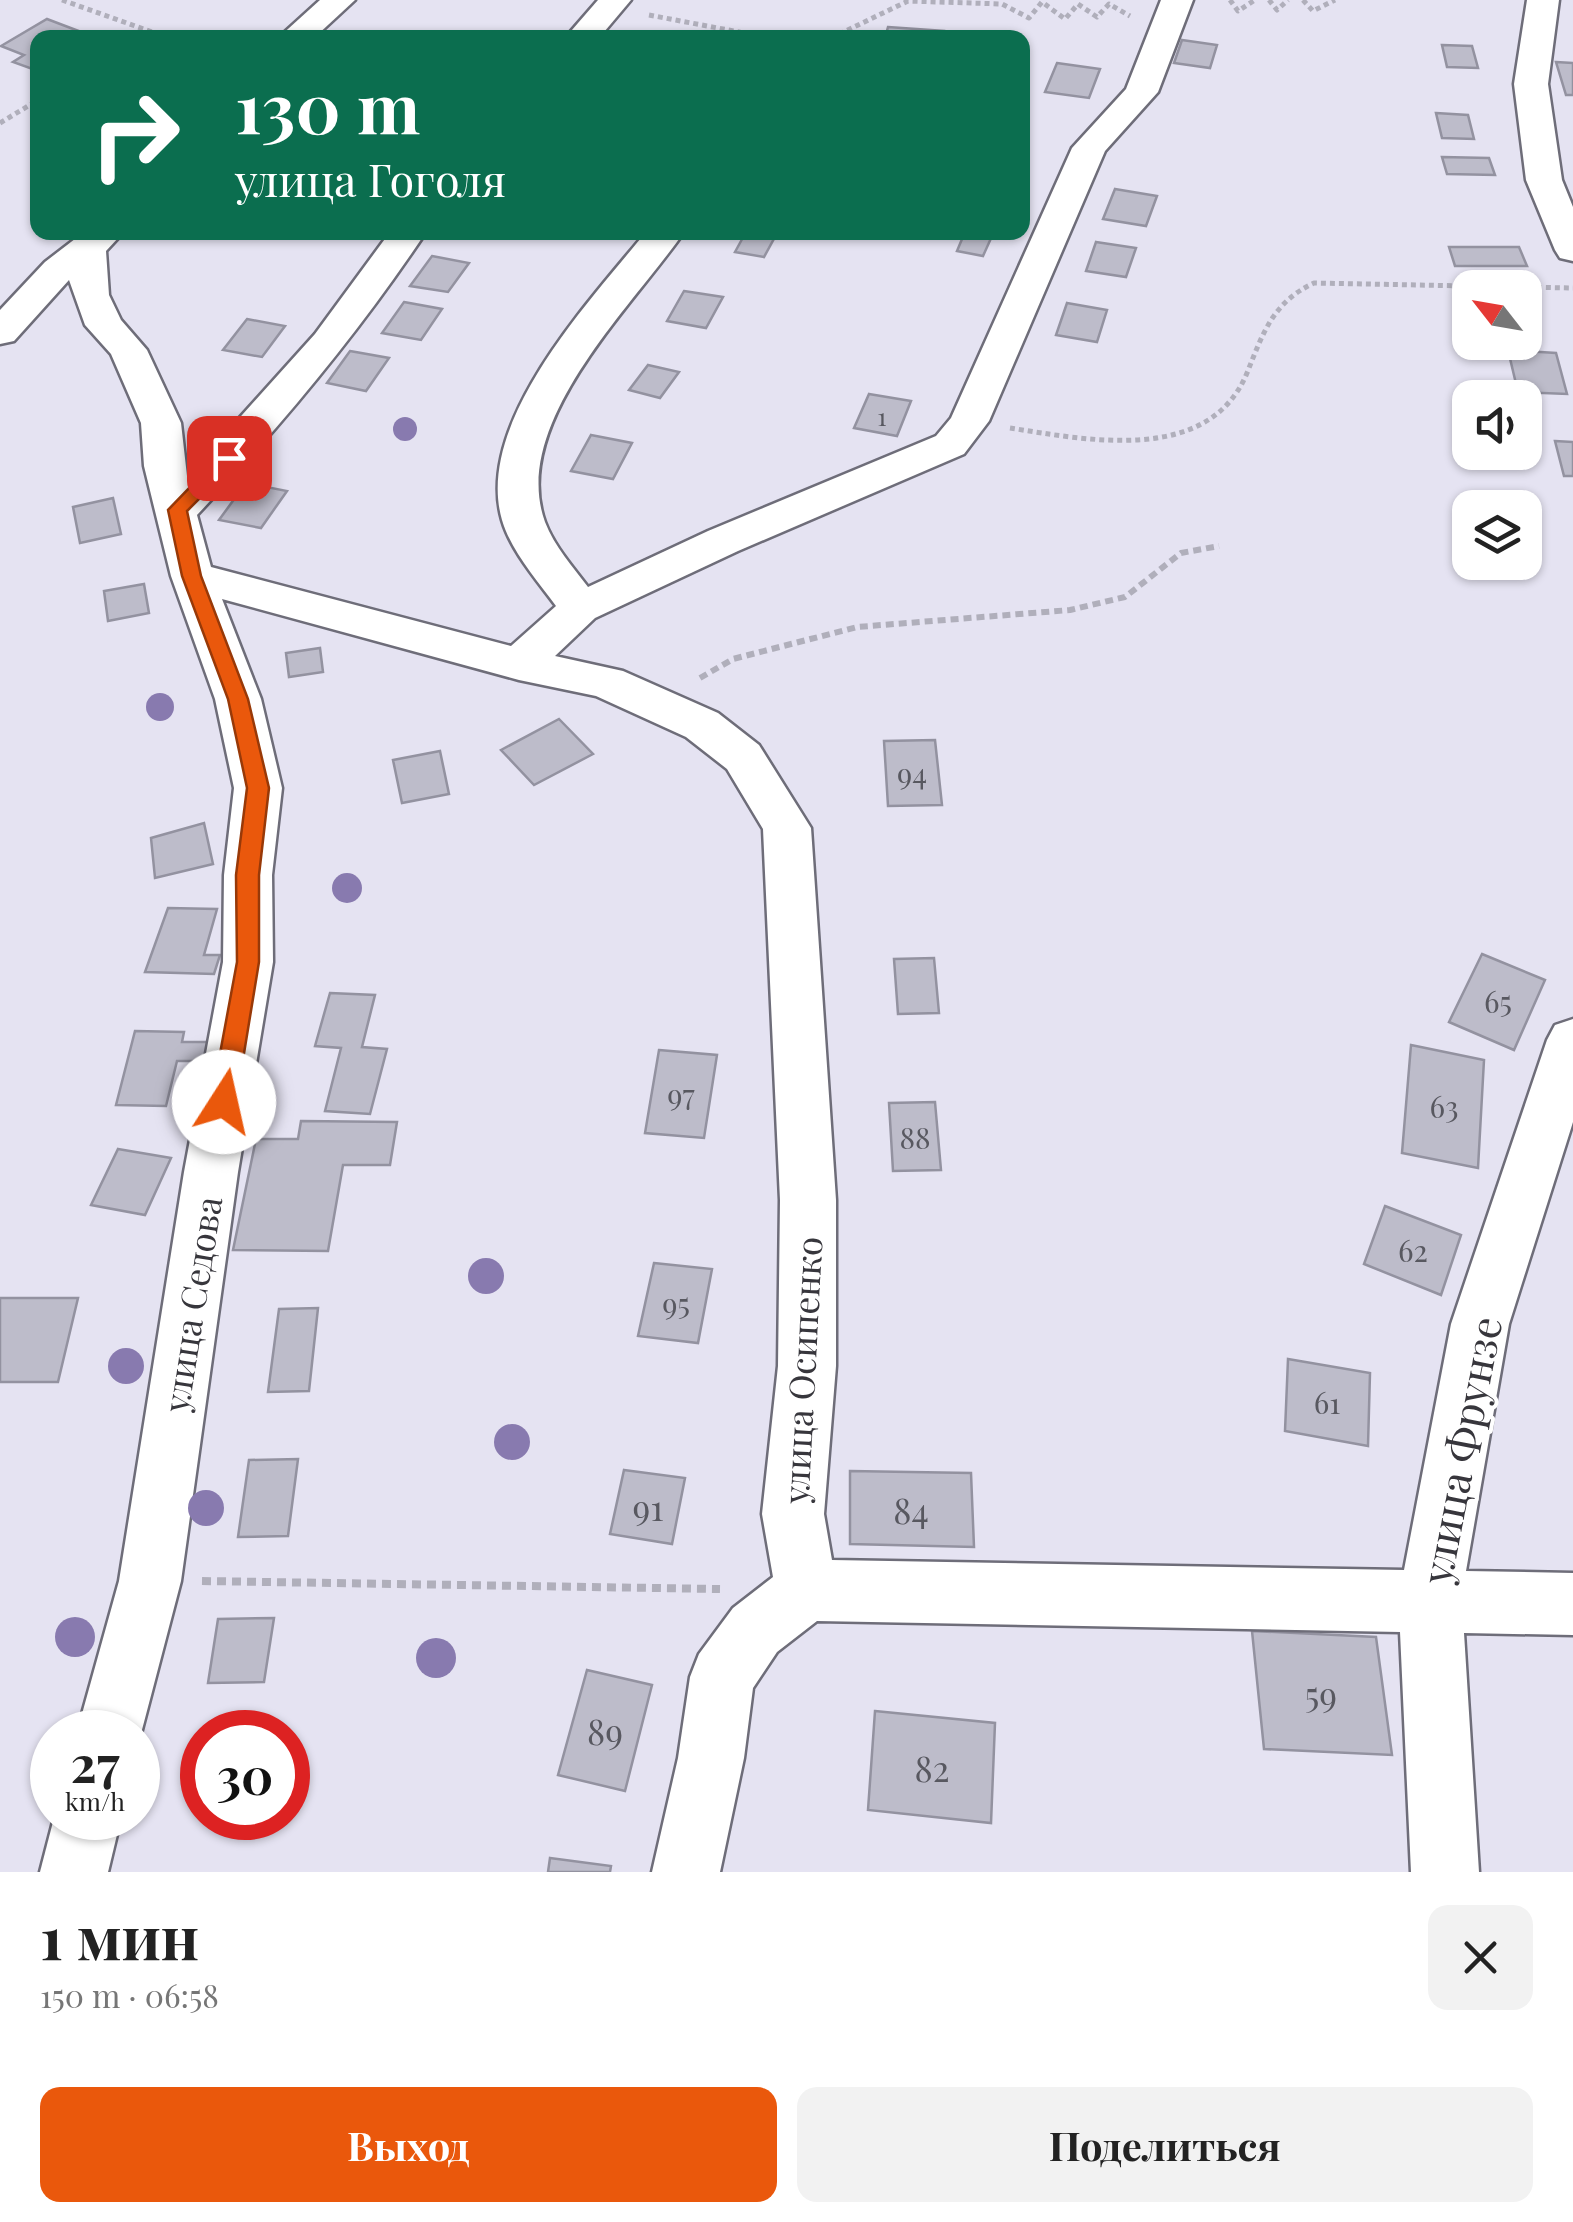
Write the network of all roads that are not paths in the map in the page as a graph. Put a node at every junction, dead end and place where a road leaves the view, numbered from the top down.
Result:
1 (339, 0) edge
2 (612, 2) edge
3 (1160, 2) edge
4 (1553, 3) edge
5 (303, 30) edge
6 (588, 30) edge
7 (403, 240) edge
8 (660, 240) edge
9 (97, 241) edge
10 (1573, 250) edge
11 (0, 333) edge
12 (178, 510) junction
13 (192, 576) junction
14 (580, 608) junction
15 (519, 664) junction
16 (1573, 1040) edge
17 (806, 1590) junction
18 (1430, 1600) junction
19 (1573, 1604) edge
20 (116, 1710) edge
21 (82, 1840) edge
22 (74, 1872) edge
23 (686, 1872) edge
24 (1445, 1872) edge

1 - 5 street
2 - 6 street
3 - 14 street
4 - 10 street
7 - 12 street
8 - 14 street
9 - 11 street
9 - 12 street, улица Седова
12 - 13 street, улица Седова
13 - 15 street
13 - 20 street, улица Седова
14 - 15 street
15 - 17 street, улица Осипенко
16 - 18 street, улица Фрунзе
17 - 18 street
17 - 23 street
18 - 19 street
18 - 24 street, улица Фрунзе
21 - 22 street

